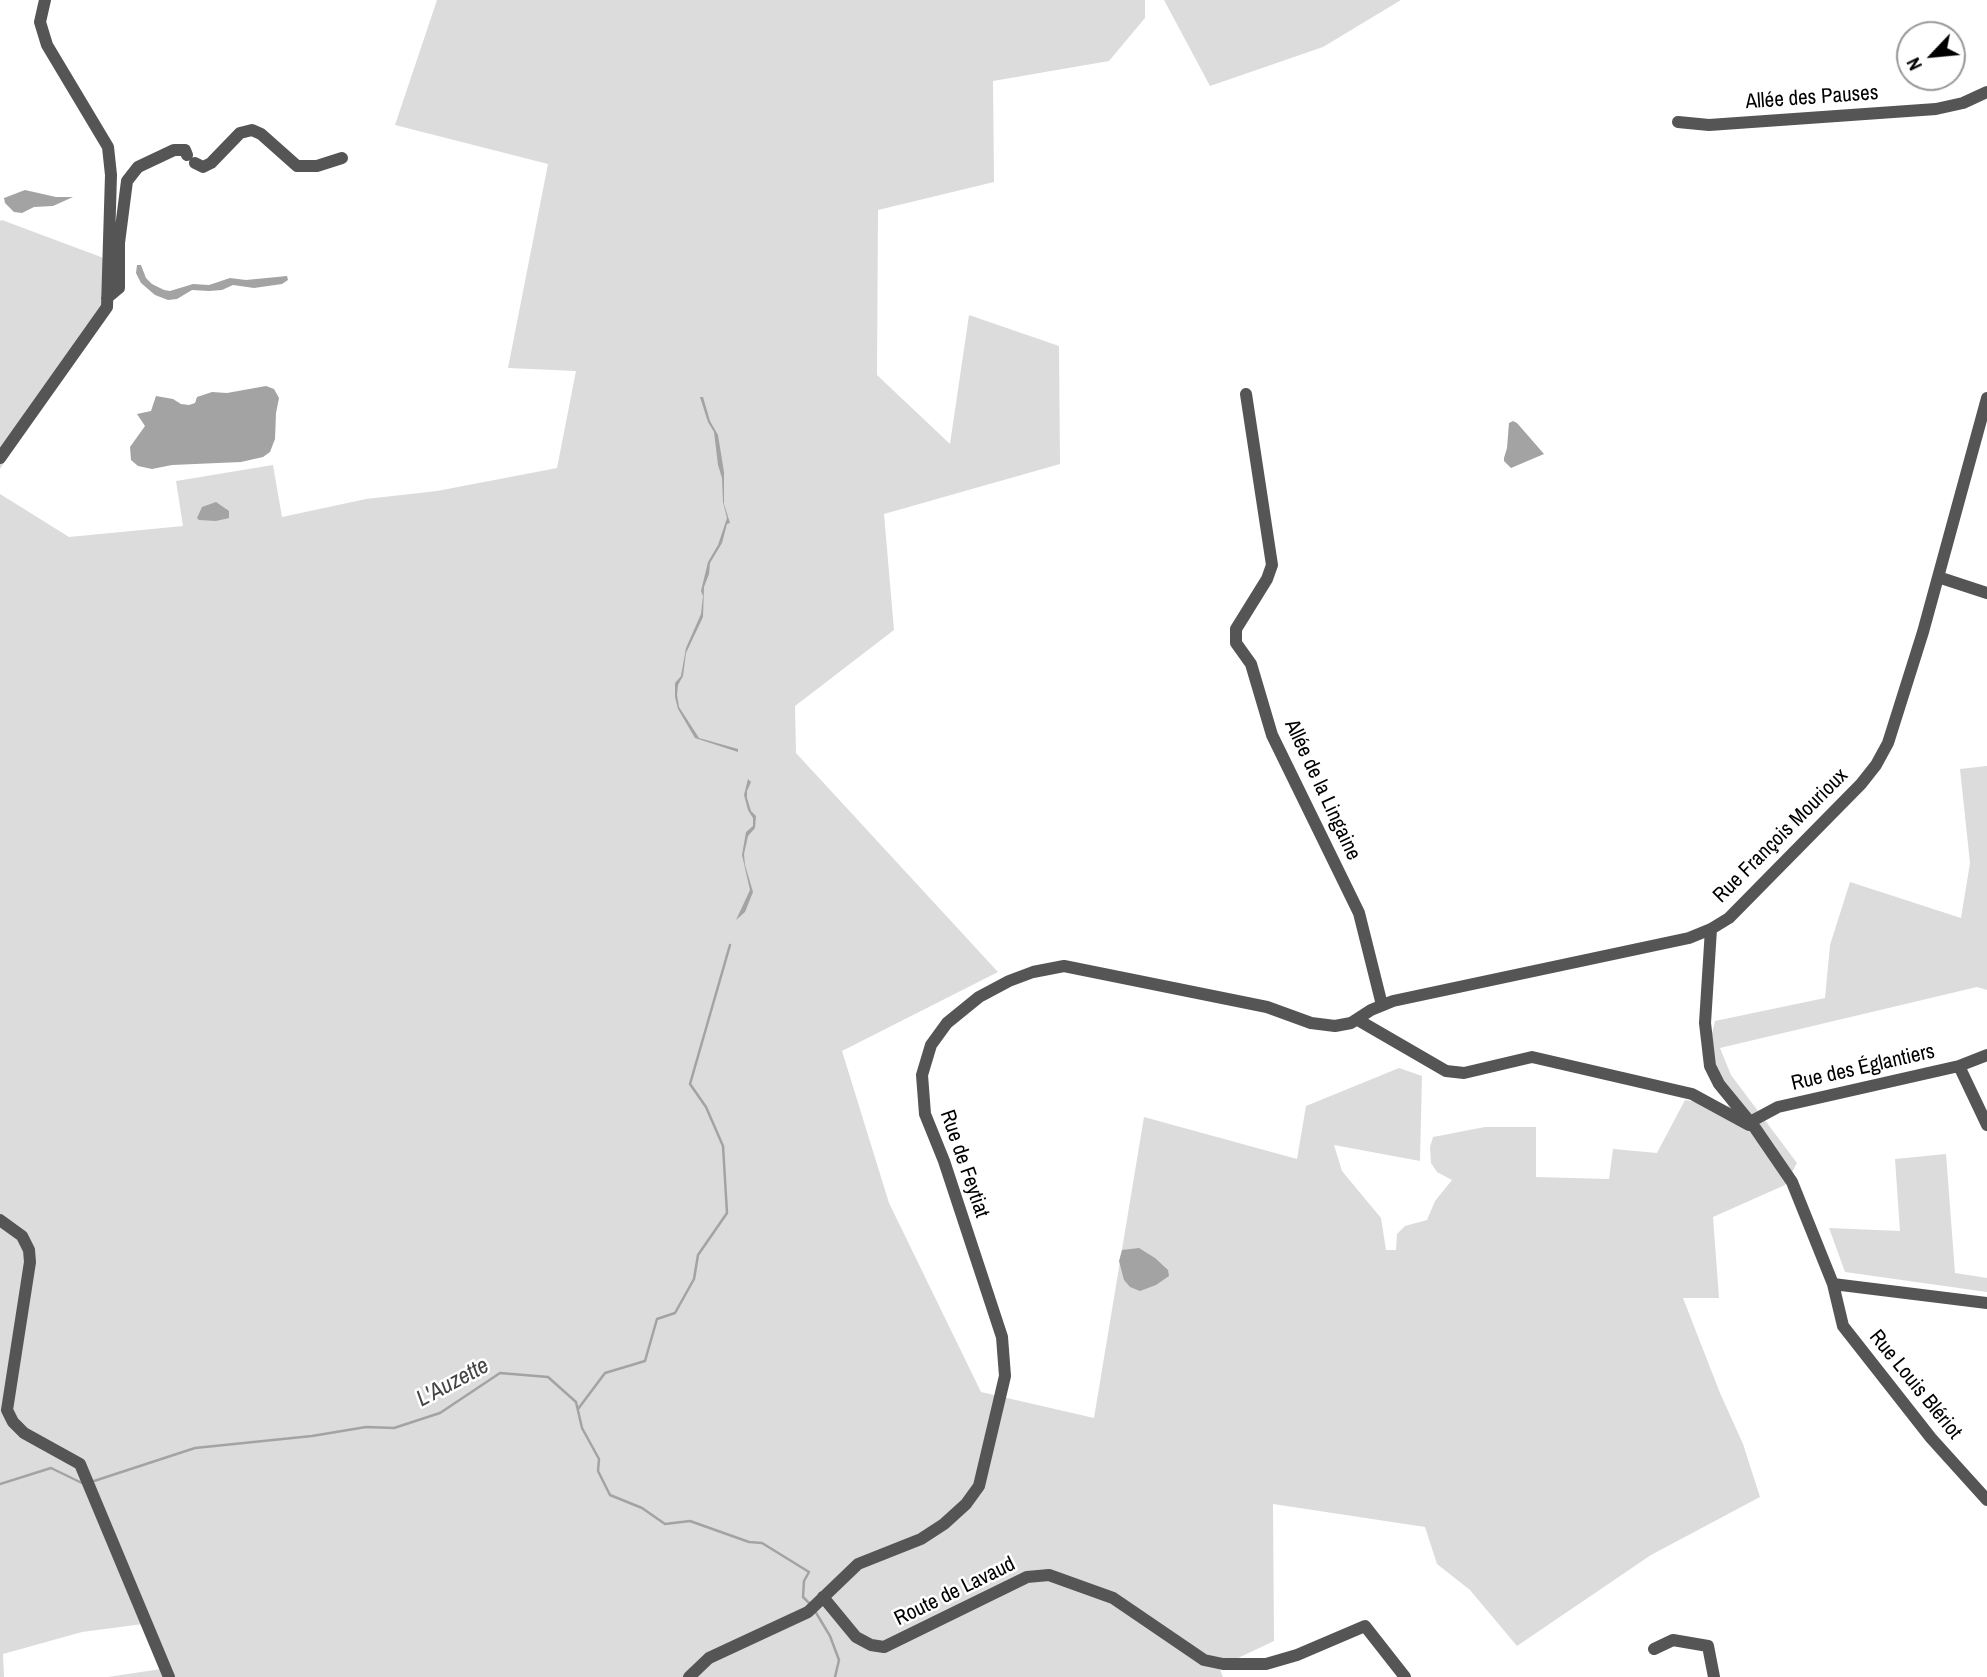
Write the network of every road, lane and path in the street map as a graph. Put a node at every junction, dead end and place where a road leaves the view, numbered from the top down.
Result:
1 (45, 0) edge
2 (1987, 92) edge
3 (1678, 122) dead end
4 (342, 158) dead end
5 (107, 298) junction
6 (1246, 394) dead end
7 (1987, 397) edge
8 (0, 458) edge
9 (1938, 577) junction
10 (1987, 593) edge
11 (1711, 929) junction
12 (1382, 1005) junction
13 (1299, 1018) joint
14 (1358, 1020) junction
15 (1987, 1055) edge
16 (1959, 1066) junction
17 (1752, 1125) junction
18 (1987, 1125) edge
19 (0, 1220) edge
20 (1833, 1284) junction
21 (1987, 1303) edge
22 (1987, 1500) edge
23 (816, 1604) junction
24 (1654, 1649) dead end
25 (169, 1677) edge
26 (689, 1677) edge
27 (1405, 1677) edge
28 (1714, 1677) edge

1 - 5 street
2 - 3 street, Allée des Pauses
4 - 5 street
5 - 8 street
6 - 12 street, Allée de la Lingaine
7 - 9 street, Rue François Mourioux
9 - 10 street
9 - 11 street, Rue François Mourioux
11 - 12 street, Rue François Mourioux
11 - 17 street, Rue Louis Blériot
12 - 14 street, Rue François Mourioux
13 - 14 street, Rue François Mourioux
13 - 23 street, Rue de Feytiat
14 - 17 street
15 - 16 street, Rue des Églantiers
16 - 17 street, Rue des Églantiers
16 - 18 street
17 - 20 street, Rue Louis Blériot
19 - 25 street
20 - 21 street
20 - 22 street, Rue Louis Blériot
23 - 26 street, Rue de Feytiat
23 - 27 street, Route de Lavaud
24 - 28 street

